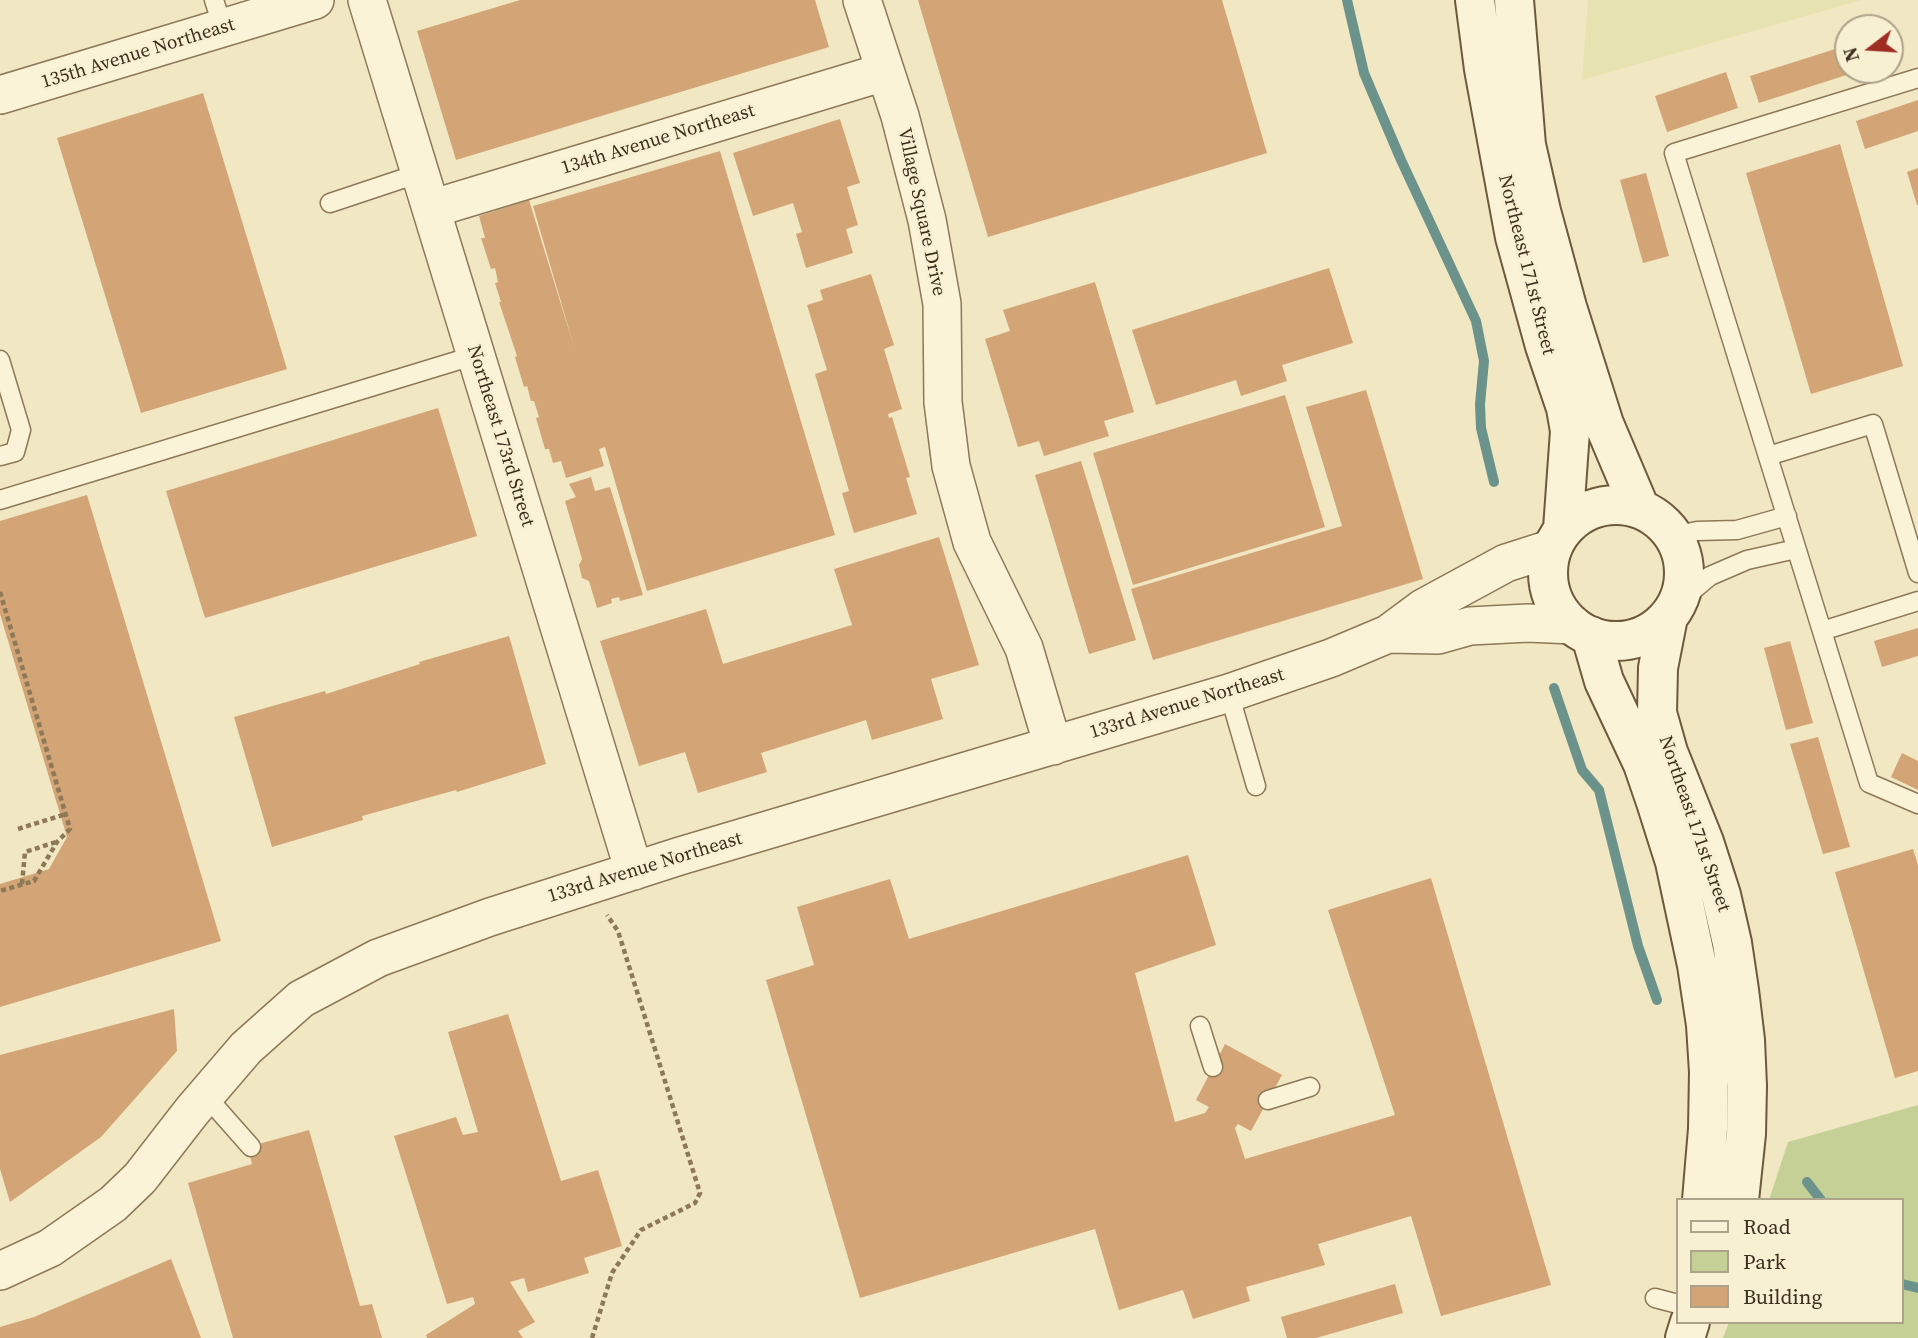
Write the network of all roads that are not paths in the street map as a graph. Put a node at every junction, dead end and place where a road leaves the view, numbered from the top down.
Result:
1 (315, 0) edge
2 (367, 0) edge
3 (862, 0) edge
4 (1475, 0) edge
5 (1514, 0) edge
6 (218, 14) edge
7 (884, 72) junction
8 (1918, 78) edge
9 (0, 95) edge
10 (420, 173) junction
11 (330, 203) dead end
12 (431, 209) junction
13 (476, 355) junction
14 (0, 360) edge
15 (0, 456) edge
16 (1768, 456) junction
17 (0, 500) edge
18 (1640, 509) junction
19 (1787, 516) junction
20 (1673, 536) junction
21 (1558, 539) junction
22 (1796, 548) junction
23 (1918, 573) edge
24 (1918, 601) edge
25 (1671, 612) junction
26 (1582, 631) junction
27 (1822, 631) junction
28 (1388, 634) junction
29 (1229, 693) junction
30 (1053, 746) junction
31 (1256, 786) dead end
32 (1918, 804) edge
33 (634, 871) junction
34 (1200, 1026) dead end
35 (1213, 1067) dead end
36 (1311, 1087) dead end
37 (205, 1095) junction
38 (1268, 1100) dead end
39 (251, 1147) dead end
40 (1702, 1198) edge
41 (1739, 1198) edge
42 (0, 1271) edge
43 (1655, 1298) dead end
44 (1676, 1303) edge

1 - 6 street, 135th Avenue Northeast
2 - 10 street, Northeast 173rd Street
3 - 7 street, Village Square Drive
4 - 21 main road, Northeast 171st Street
5 - 18 main road, Northeast 171st Street
6 - 9 street, 135th Avenue Northeast
7 - 12 street, 134th Avenue Northeast
7 - 30 street, Village Square Drive
8 - 16 lane
10 - 11 lane
10 - 12 street, Northeast 173rd Street
12 - 13 street, Northeast 173rd Street
13 - 17 lane
13 - 33 street, Northeast 173rd Street
14 - 15 lane
16 - 19 lane
16 - 23 lane
18 - 20 main road
18 - 21 main road
19 - 20 lane
19 - 22 lane
20 - 25 main road
21 - 26 main road
21 - 28 street, 133rd Avenue Northeast
22 - 25 lane
22 - 27 lane
24 - 27 lane
25 - 26 main road
25 - 41 main road, Northeast 171st Street
26 - 28 street, 133rd Avenue Northeast
26 - 40 main road, Northeast 171st Street
27 - 32 lane
28 - 29 street, 133rd Avenue Northeast
29 - 30 street, 133rd Avenue Northeast
29 - 31 lane
30 - 33 street, 133rd Avenue Northeast
33 - 37 street, 133rd Avenue Northeast
34 - 35 lane
36 - 38 lane
37 - 39 lane
37 - 42 street, 133rd Avenue Northeast
43 - 44 lane

